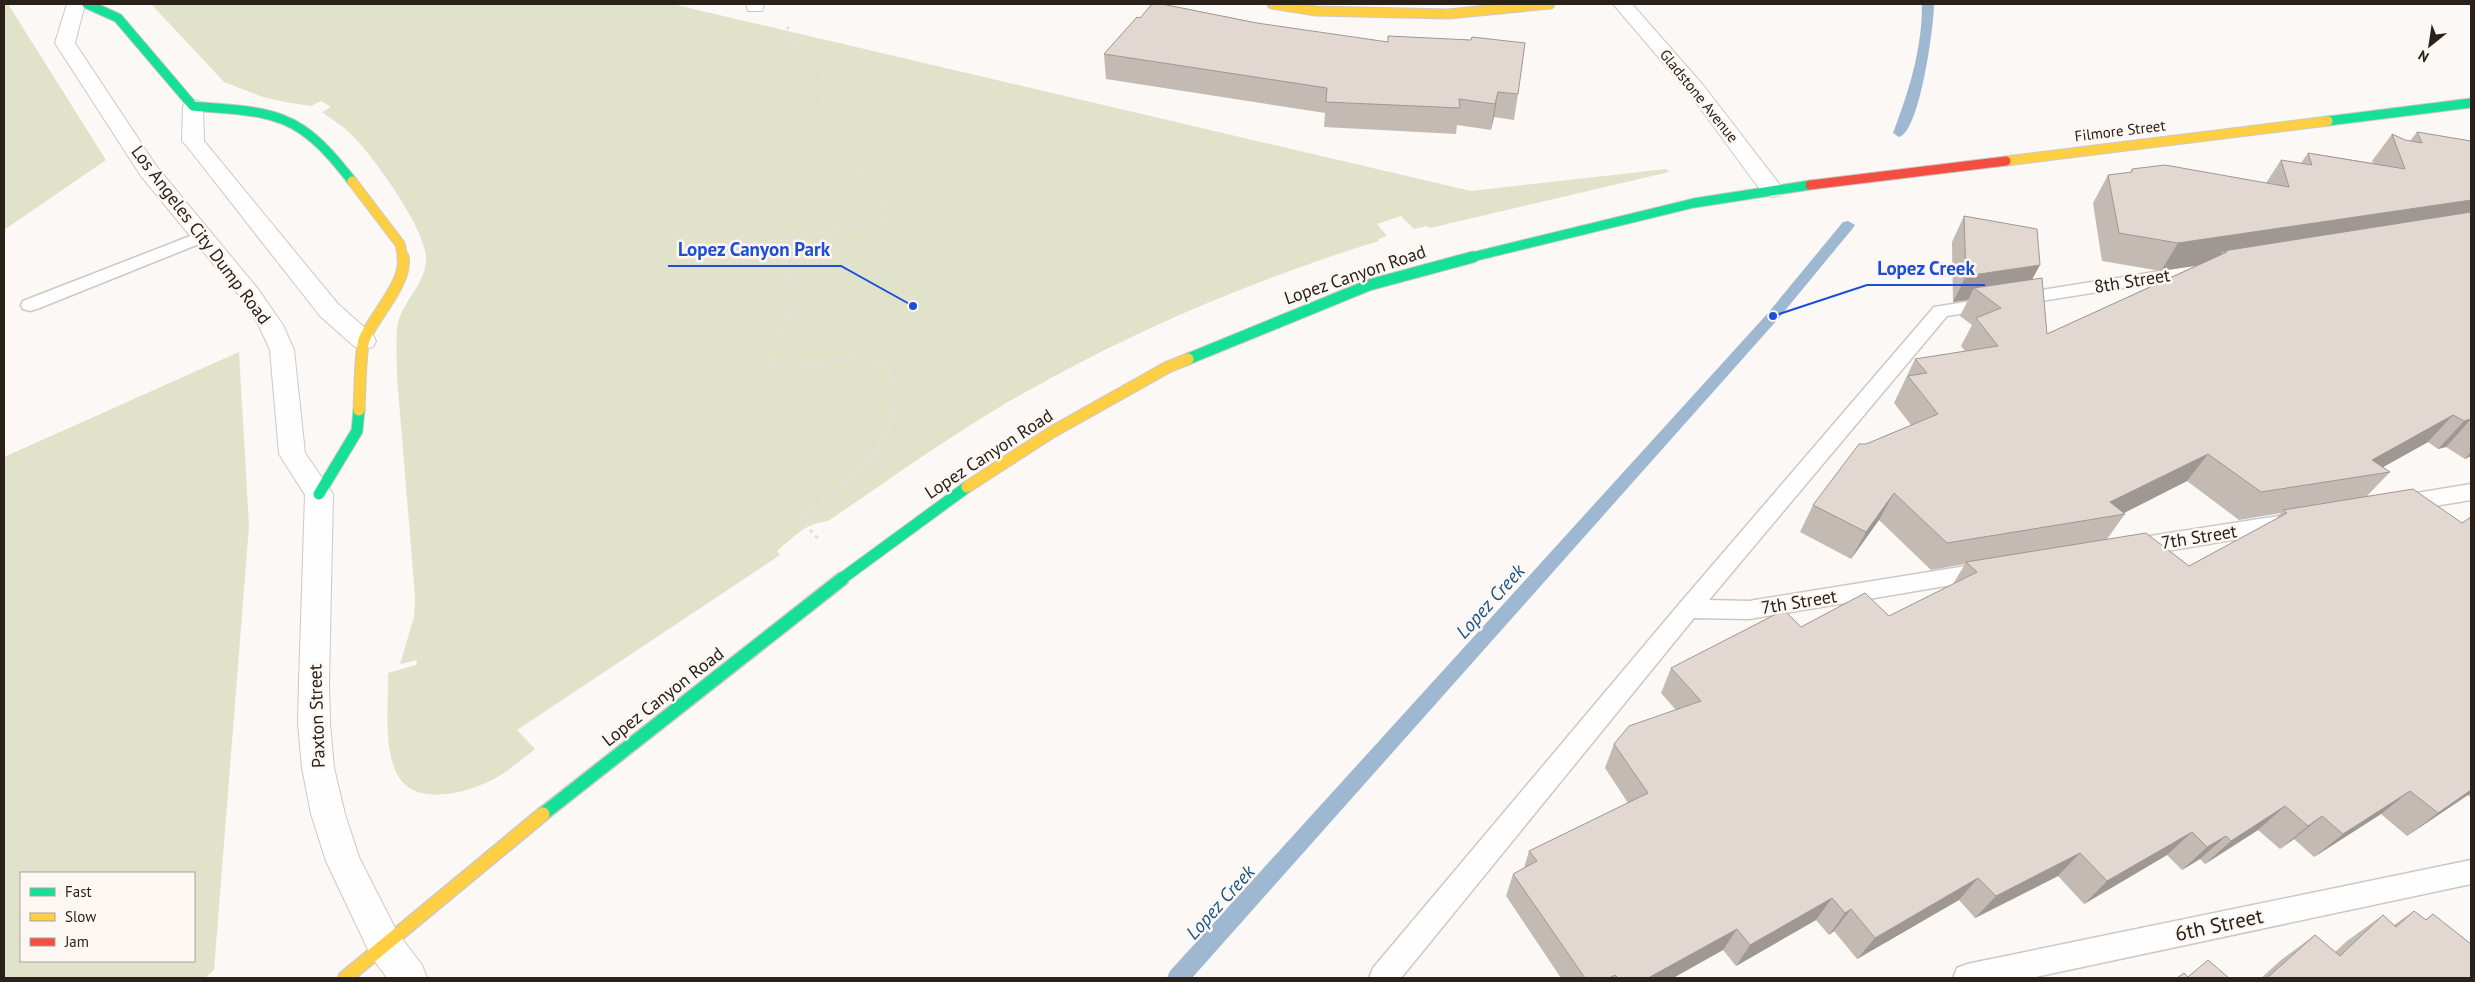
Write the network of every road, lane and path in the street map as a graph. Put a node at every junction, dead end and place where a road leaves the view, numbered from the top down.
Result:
1 (76, 4) edge
2 (87, 4) edge
3 (1272, 4) edge
4 (1550, 4) edge
5 (1622, 4) edge
6 (755, 5) edge
7 (2471, 103) edge
8 (193, 106) junction
9 (1772, 190) junction
10 (203, 236) junction
11 (2223, 268) edge
12 (30, 305) dead end
13 (364, 341) junction
14 (2471, 492) edge
15 (319, 494) junction
16 (2375, 508) edge
17 (2307, 519) edge
18 (818, 539) dead end
19 (2113, 551) edge
20 (2005, 568) edge
21 (1688, 609) junction
22 (2471, 872) edge
23 (384, 944) junction
24 (345, 978) edge
25 (409, 978) edge
26 (1383, 978) edge
27 (1967, 978) edge

1 - 10 street, Los Angeles City Dump Road
2 - 8 street
3 - 4 street
5 - 9 street, Gladstone Avenue
6 - 18 path
7 - 9 street, Filmore Street
8 - 13 street
8 - 13 street
9 - 23 street, Lopez Canyon Road
10 - 12 lane
10 - 15 street, Los Angeles City Dump Road
11 - 21 lane, 8th Street
13 - 15 street
14 - 16 lane
15 - 23 street, Paxton Street
17 - 19 lane, 7th Street
20 - 21 lane, 7th Street
21 - 26 lane
22 - 27 lane, 6th Street
23 - 24 street, Lopez Canyon Road
23 - 25 street, Paxton Street

